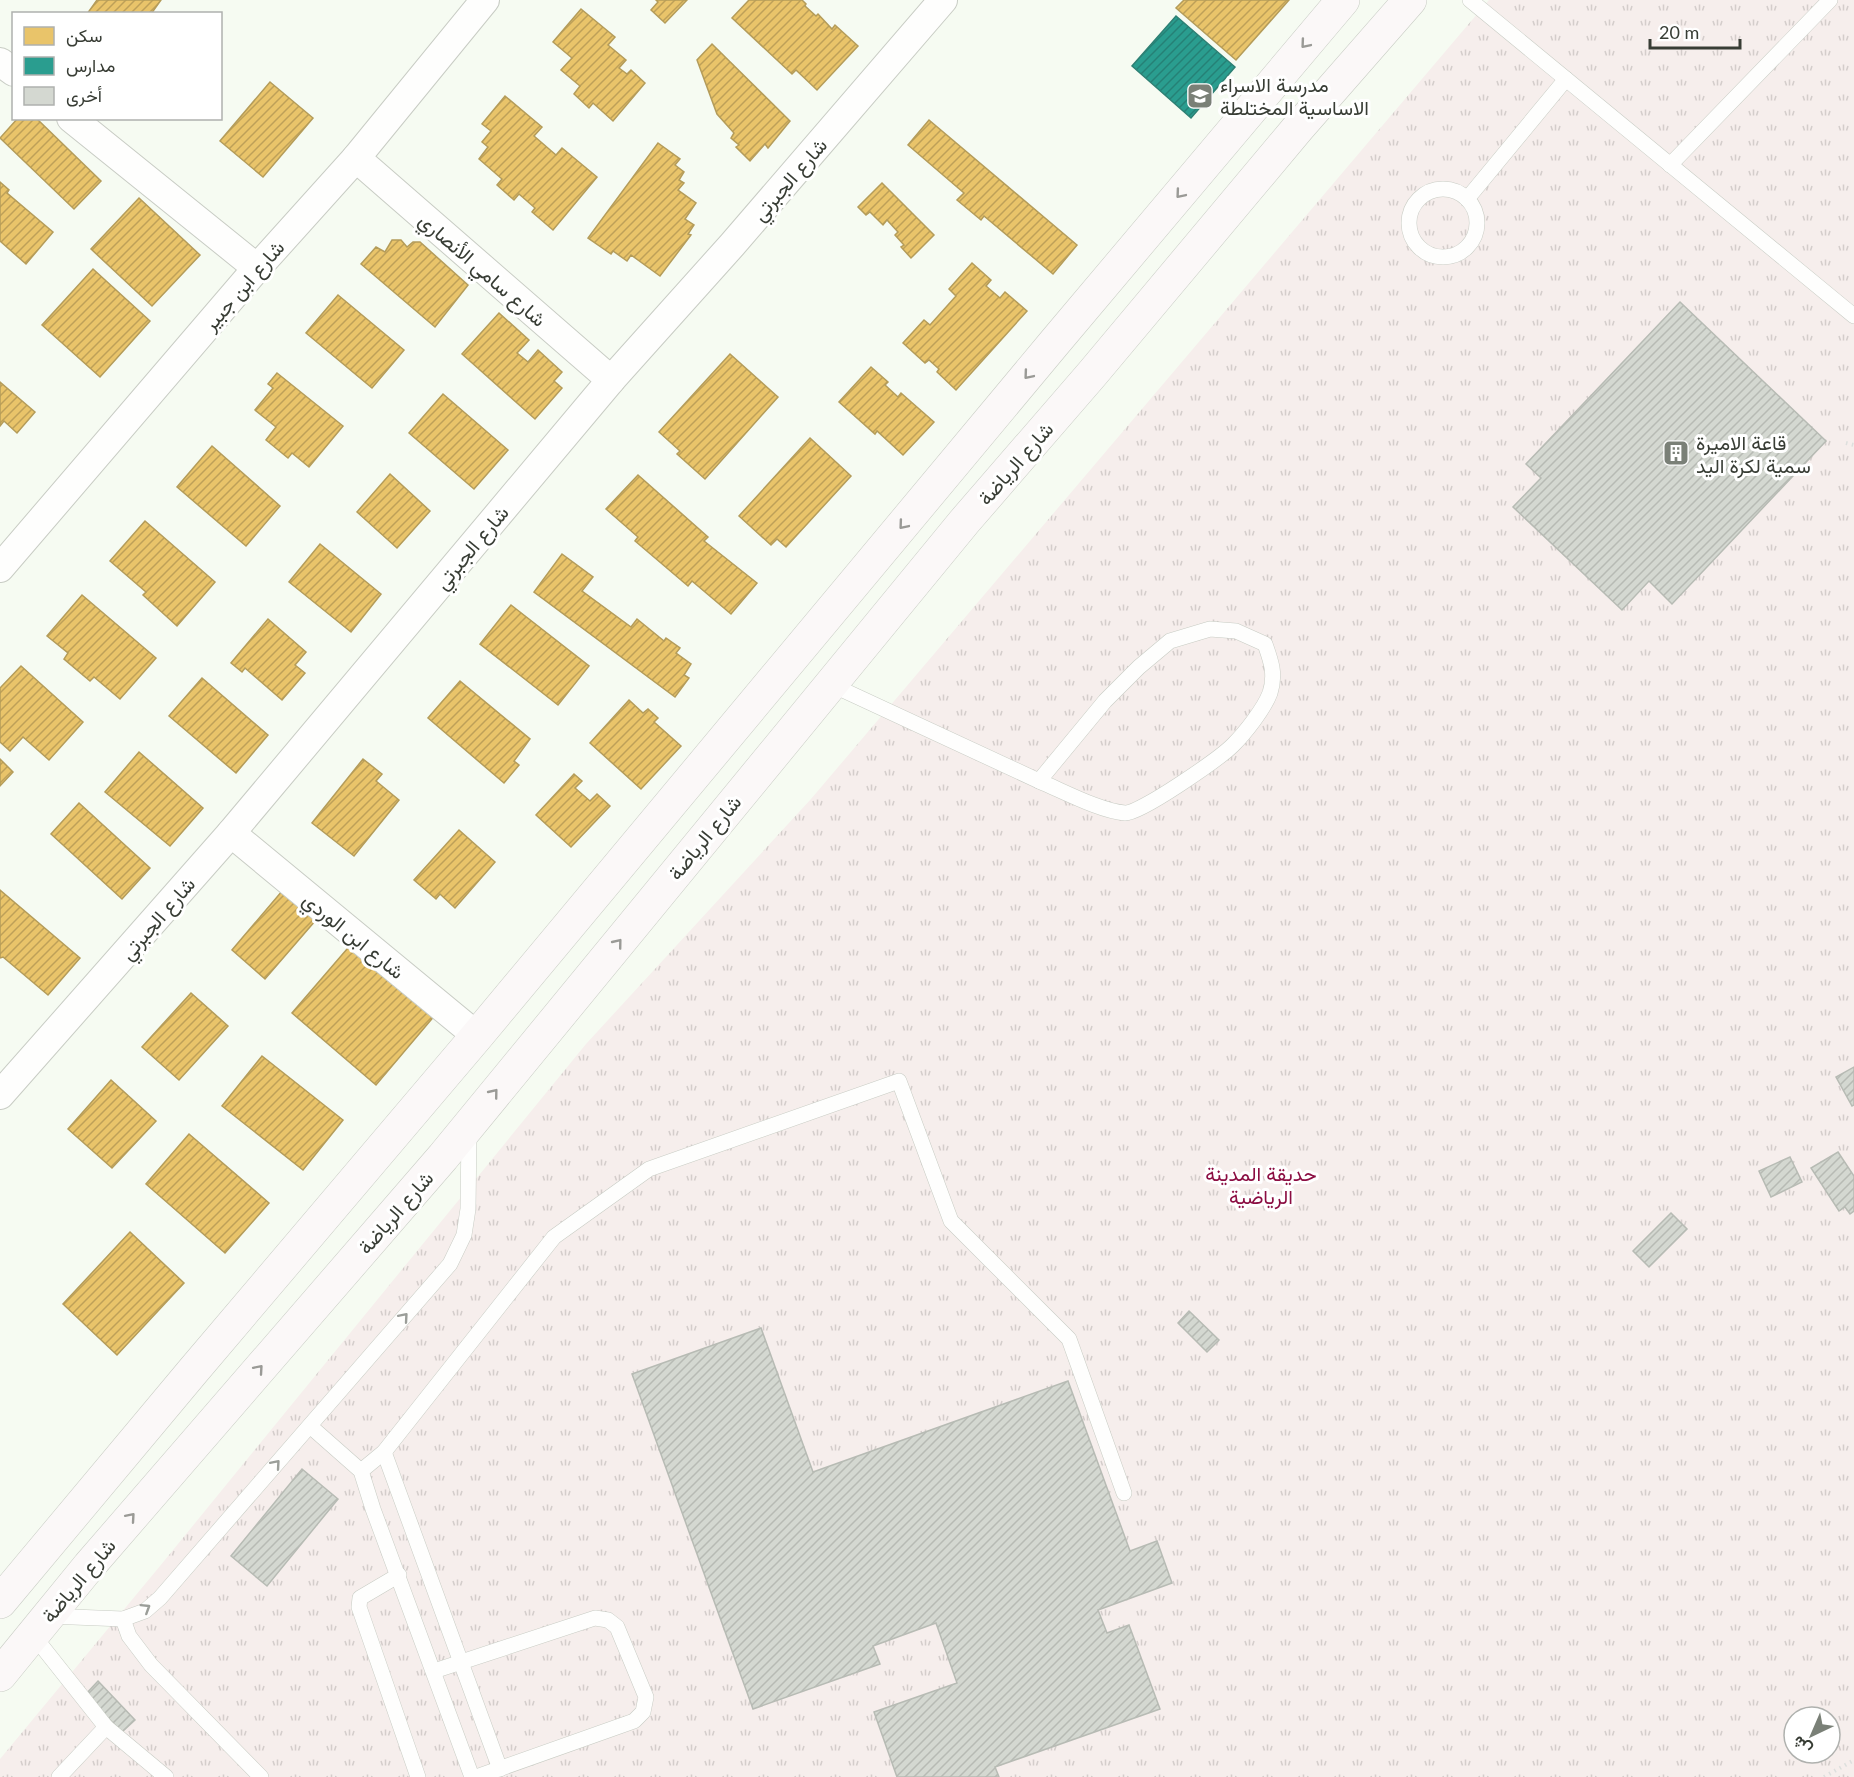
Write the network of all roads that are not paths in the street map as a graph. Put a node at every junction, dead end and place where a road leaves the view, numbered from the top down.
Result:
1 (485, 0) edge
2 (944, 0) edge
3 (1343, 0) edge
4 (1410, 0) edge
5 (1470, 0) edge
6 (1830, 0) edge
7 (1566, 79) junction
8 (73, 120) edge
9 (356, 158) junction
10 (1670, 165) junction
11 (1467, 199) junction
12 (257, 268) junction
13 (1854, 316) edge
14 (1055, 342) junction
15 (1092, 374) junction
16 (611, 380) junction
17 (0, 568) edge
18 (830, 684) junction
19 (1039, 781) junction
20 (231, 834) junction
21 (477, 1036) junction
22 (0, 1095) edge
23 (469, 1125) junction
24 (310, 1426) junction
25 (384, 1452) junction
26 (361, 1471) junction
27 (1124, 1493) dead end
28 (399, 1575) junction
29 (0, 1604) edge
30 (123, 1618) junction
31 (40, 1626) junction
32 (461, 1662) junction
33 (434, 1671) junction
34 (0, 1675) edge
35 (106, 1726) junction
36 (500, 1769) junction
37 (518, 1770) edge
38 (59, 1777) edge
39 (166, 1777) edge
40 (261, 1777) edge
41 (418, 1777) edge
42 (474, 1777) edge

1 - 9 street, شارع ابن جبير
2 - 16 street, شارع الجبرتي
3 -> 14 main road
4 - 15 main road, شارع الرياضة
5 - 7 lane
6 - 10 lane
7 - 10 lane
7 - 11 lane
8 - 12 street
9 - 12 street, شارع ابن جبير
9 - 16 street, شارع سامي الأنصاري
10 - 13 lane
11 - 11 lane
12 - 17 street, شارع ابن جبير
14 - 15 main road
14 -> 21 main road
15 - 18 main road, شارع الرياضة
16 - 20 street, شارع الجبرتي
18 - 19 lane
23 -> 18 main road, شارع الرياضة
19 - 19 lane
20 - 21 street, شارع ابن الوردي
20 - 22 street, شارع الجبرتي
21 - 29 main road
24 -> 23 lane
31 -> 23 main road, شارع الرياضة
24 - 26 lane
30 -> 24 lane
25 - 26 lane
25 - 27 lane
25 - 32 lane
26 - 28 lane
28 - 33 lane
28 - 41 lane
29 - 31 main road
30 - 31 lane
30 - 40 lane
31 - 34 main road, شارع الرياضة
31 - 35 lane
32 - 33 lane
32 - 36 lane
32 - 37 lane
33 - 42 lane
35 - 38 lane
35 - 39 lane
36 - 37 lane
36 - 42 lane

